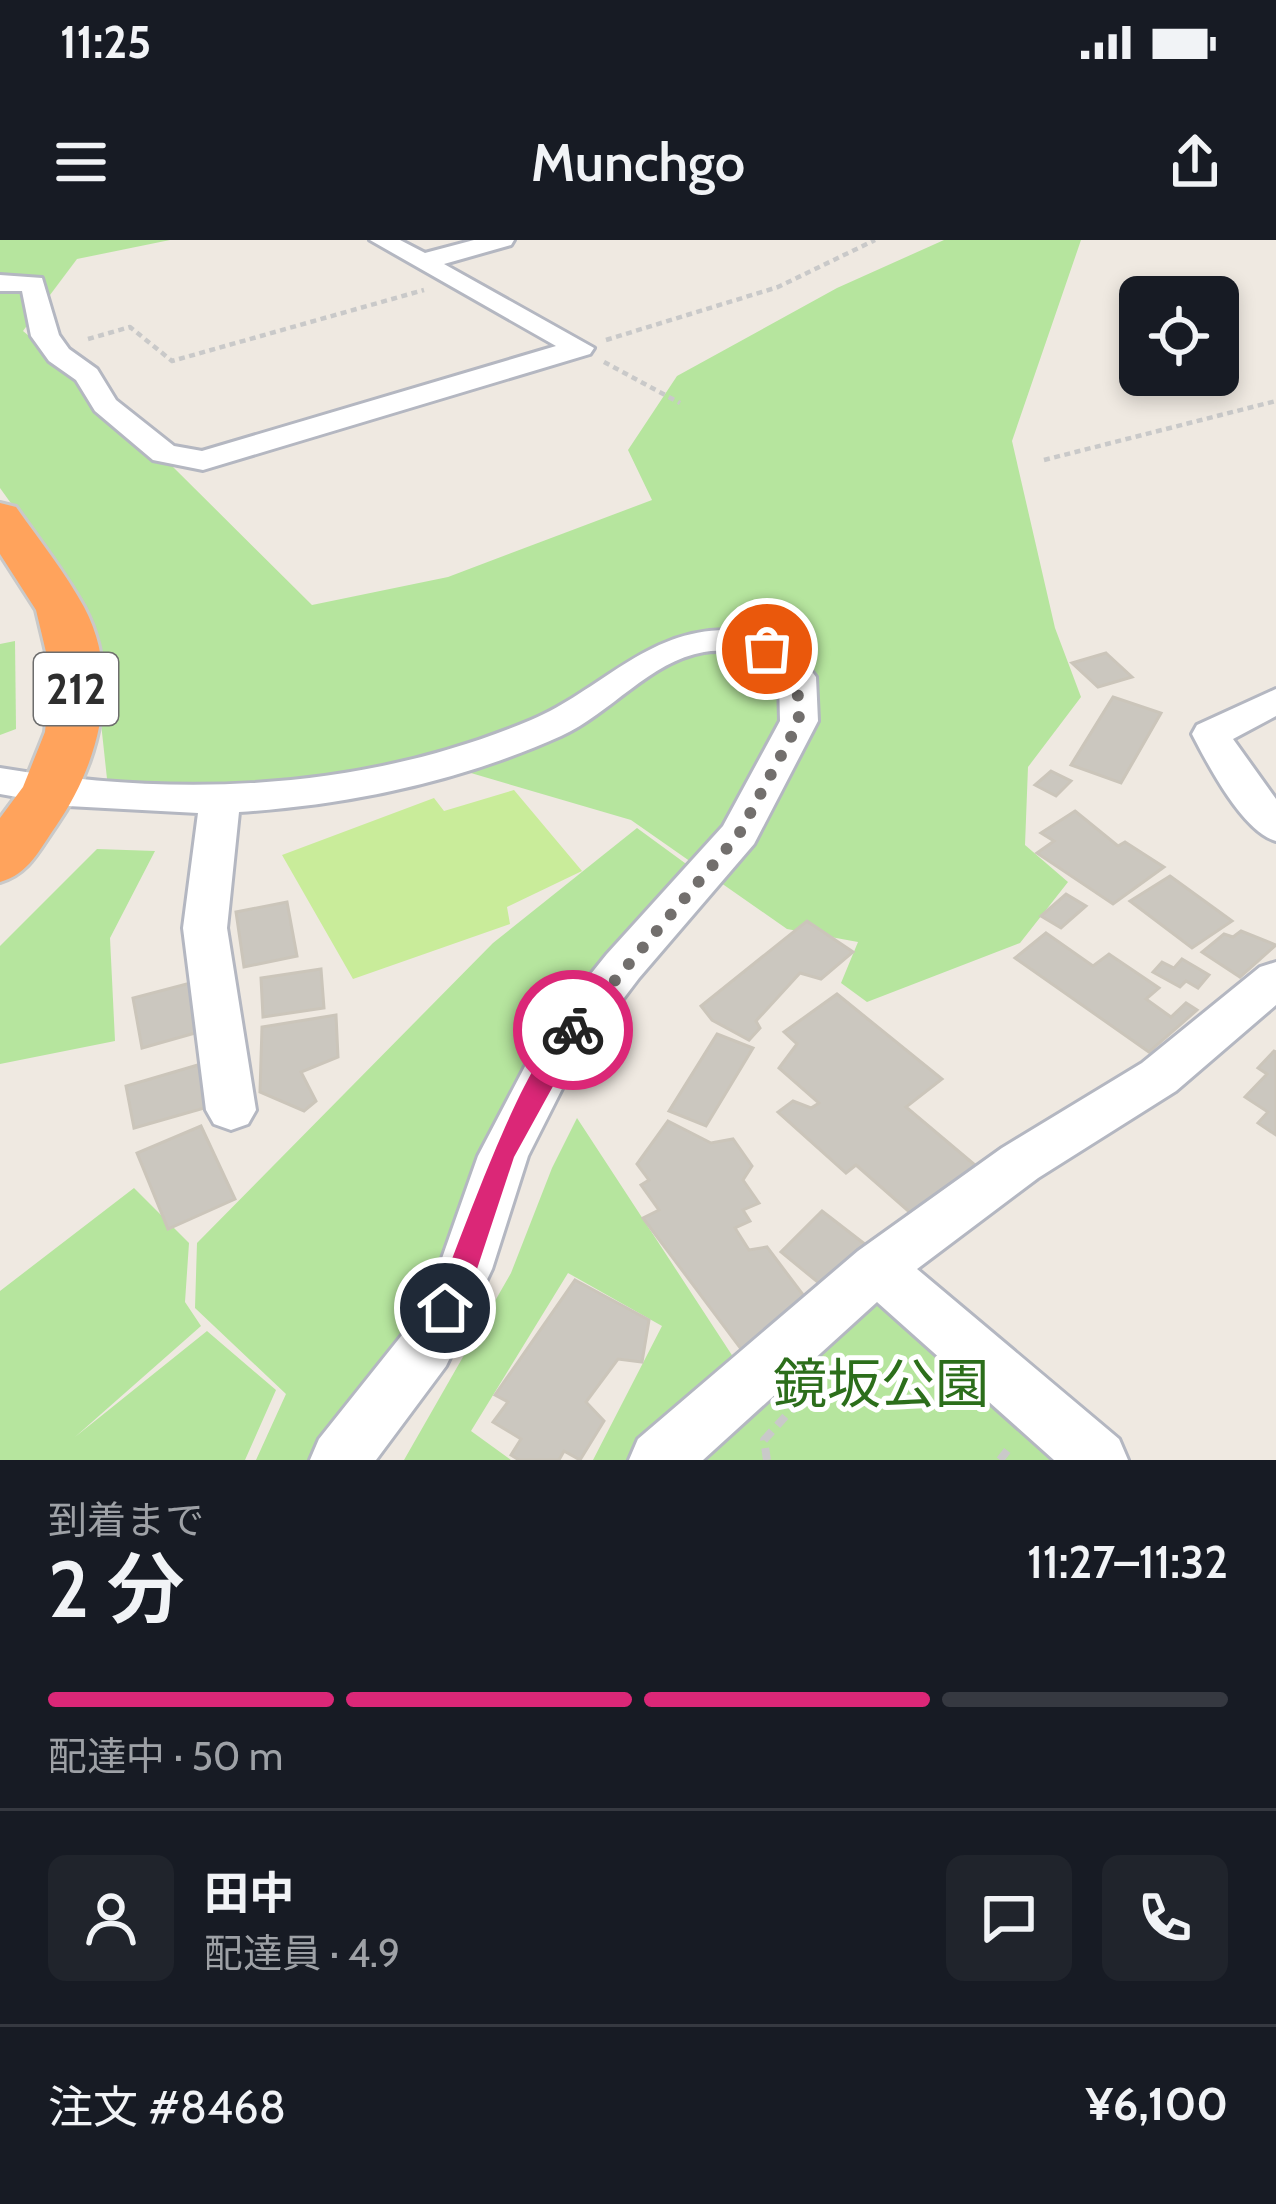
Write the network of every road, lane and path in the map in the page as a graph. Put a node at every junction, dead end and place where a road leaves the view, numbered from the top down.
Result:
1 (382, 240) edge
2 (502, 240) edge
3 (875, 240) edge
4 (421, 262) junction
5 (456, 281) junction
6 (3, 283) edge
7 (580, 348) junction
8 (87, 375) junction
9 (1276, 400) edge
10 (680, 403) dead end
11 (1044, 460) dead end
12 (0, 518) edge
13 (1276, 701) edge
14 (25, 786) edge
15 (220, 800) junction
16 (1276, 827) edge
17 (0, 861) edge
18 (1276, 979) edge
19 (231, 1110) dead end
20 (878, 1268) junction
21 (793, 1407) dead end
22 (995, 1432) dead end
23 (340, 1460) edge
24 (659, 1460) edge
25 (767, 1460) edge
26 (1000, 1460) edge
27 (1098, 1460) edge

1 - 4 street
2 - 4 street
3 - 7 path
4 - 5 street
5 - 7 street
5 - 8 path
6 - 8 street
7 - 8 street
7 - 10 path
9 - 11 path
12 - 14 highway, 212
13 - 16 street
14 - 15 street
14 - 17 highway, 212
15 - 19 street
15 - 23 street
18 - 20 street
20 - 24 street
20 - 27 street
21 - 25 path
22 - 26 path

